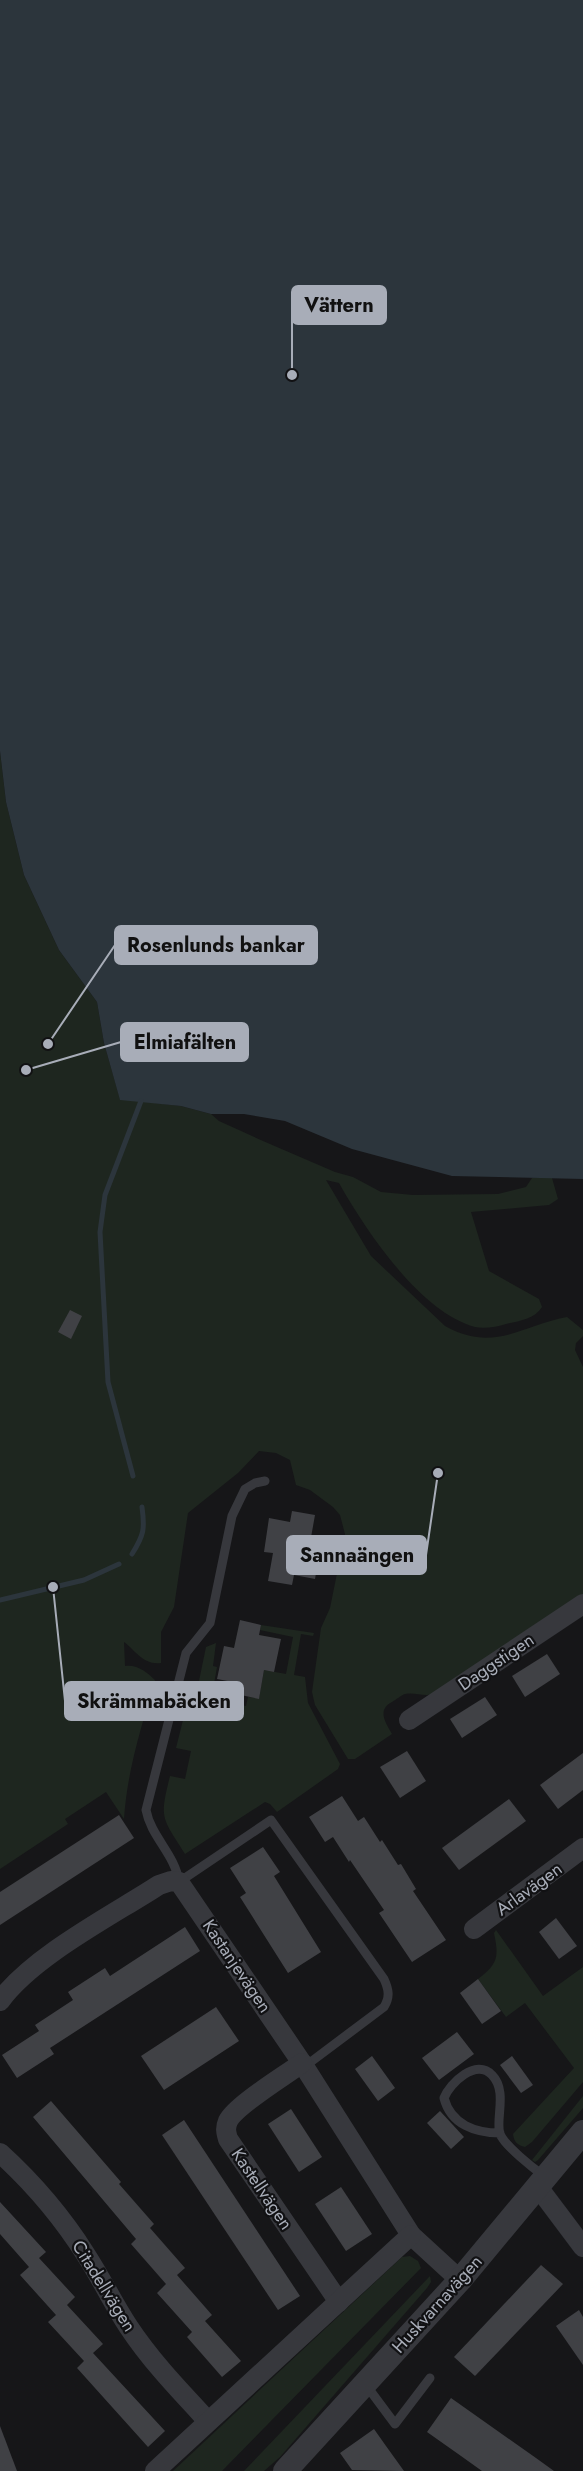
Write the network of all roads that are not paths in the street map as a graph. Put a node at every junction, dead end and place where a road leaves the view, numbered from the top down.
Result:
1 (266, 1481) dead end
2 (583, 1604) edge
3 (409, 1720) dead end
4 (583, 1848) edge
5 (179, 1882) junction
6 (474, 1929) dead end
7 (0, 2001) edge
8 (303, 2065) junction
9 (583, 2132) edge
10 (500, 2133) junction
11 (0, 2153) edge
12 (542, 2182) junction
13 (411, 2235) junction
14 (583, 2247) edge
15 (460, 2280) junction
16 (339, 2302) junction
17 (430, 2378) dead end
18 (364, 2383) junction
19 (208, 2421) junction
20 (155, 2471) edge
21 (285, 2471) edge

1 - 5 lane
2 - 3 street, Daggstigen
4 - 6 street, Arlavägen
5 - 7 street
5 - 8 street, Kastanjevägen
5 - 8 lane
8 - 13 street, Kastanjevägen
8 - 16 street, Kastellvägen
9 - 12 street, Huskvarnavägen
10 - 10 lane
10 - 12 lane
11 - 19 street, Citadellvägen
12 - 14 street
12 - 15 street, Huskvarnavägen
13 - 15 street, Kastanjevägen
13 - 16 street
15 - 18 street, Huskvarnavägen
16 - 19 street
17 - 18 lane
18 - 21 street, Huskvarnavägen
19 - 20 street

